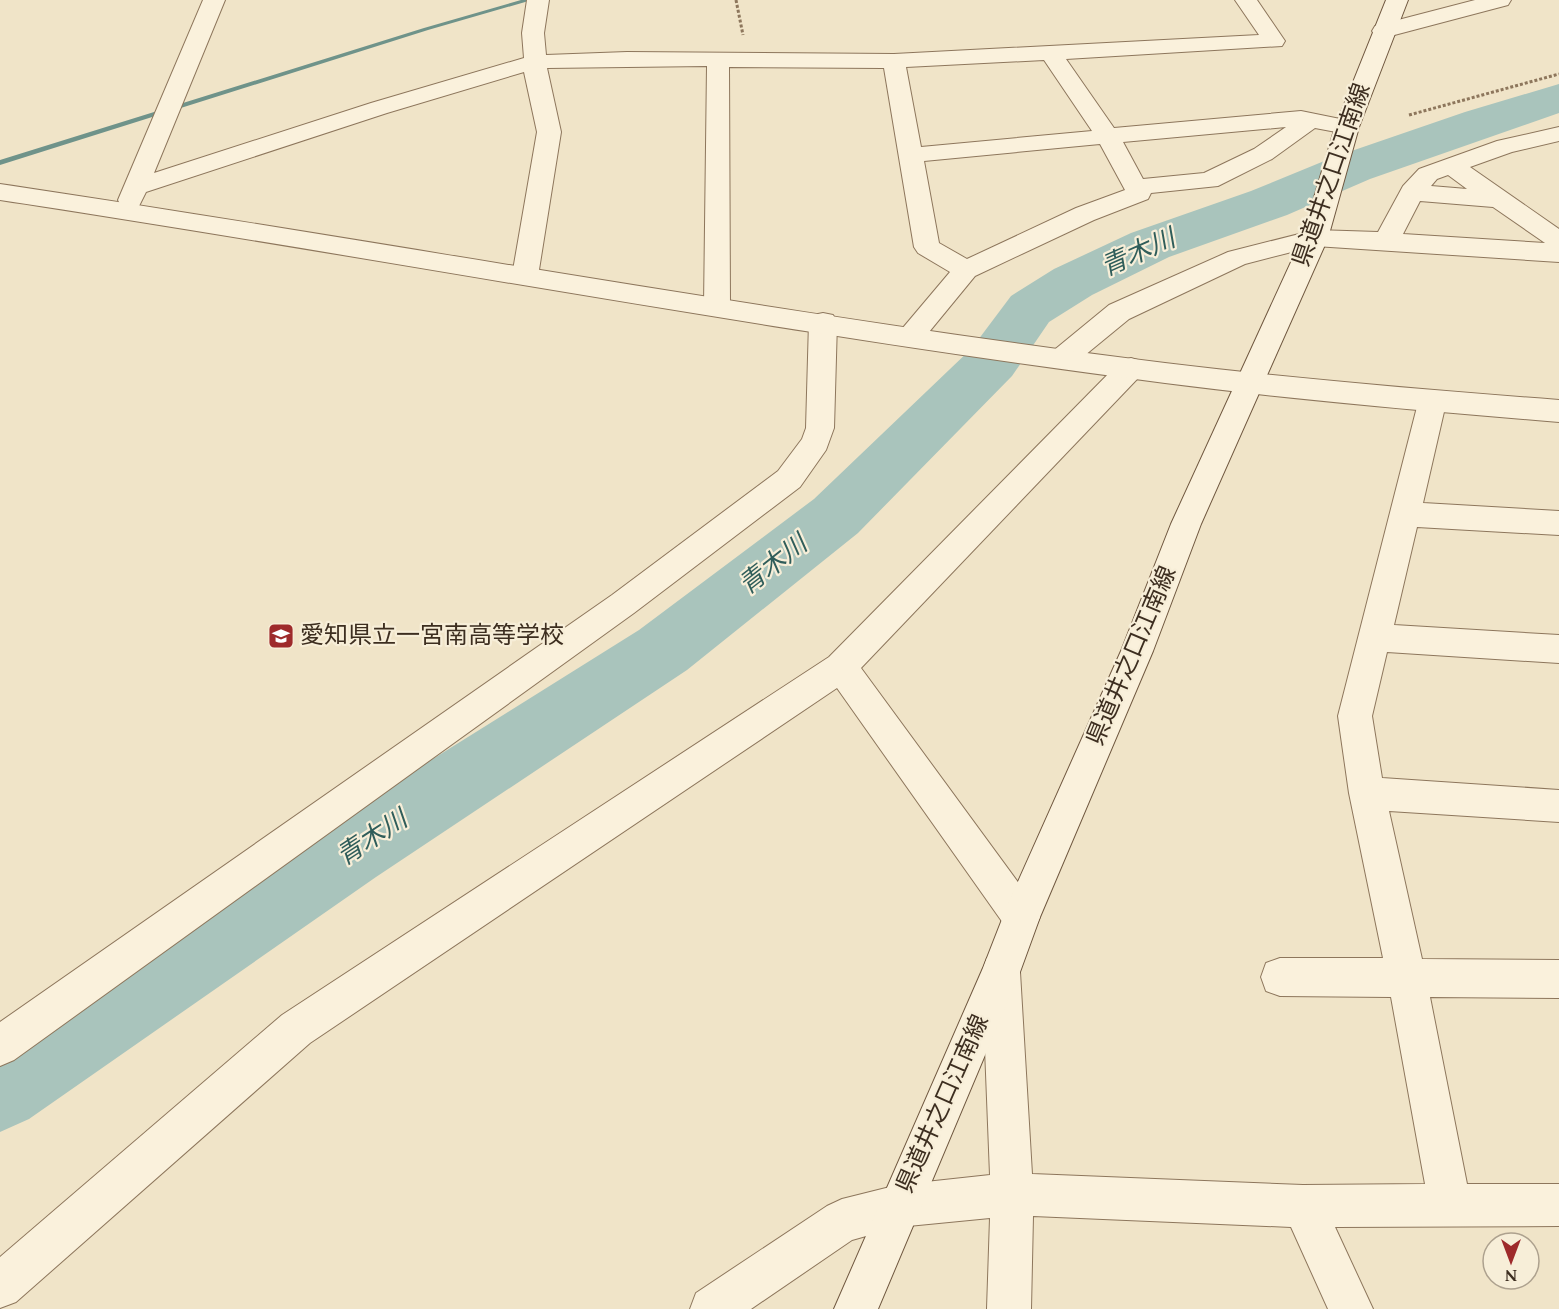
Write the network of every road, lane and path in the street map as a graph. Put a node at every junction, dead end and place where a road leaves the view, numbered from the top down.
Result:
1 (214, 0) edge
2 (537, 0) edge
3 (736, 0) edge
4 (1246, 0) edge
5 (1397, 0) edge
6 (1500, 0) edge
7 (1383, 31) junction
8 (1051, 53) junction
9 (718, 60) junction
10 (743, 60) junction
11 (894, 61) junction
12 (535, 62) junction
13 (1559, 74) edge
14 (1409, 115) dead end
15 (1311, 120) junction
16 (1347, 127) junction
17 (1559, 134) edge
18 (1109, 138) junction
19 (911, 155) junction
20 (1450, 165) junction
21 (1137, 187) junction
22 (0, 192) edge
23 (1412, 192) junction
24 (131, 199) junction
25 (1497, 199) junction
26 (1315, 236) junction
27 (1559, 241) edge
28 (1386, 242) junction
29 (1559, 253) edge
30 (966, 270) junction
31 (525, 276) junction
32 (717, 306) junction
33 (823, 322) junction
34 (910, 336) junction
35 (1063, 358) junction
36 (1131, 368) junction
37 (1248, 382) junction
38 (1432, 403) junction
39 (1559, 411) edge
40 (1404, 514) junction
41 (1559, 523) edge
42 (1373, 637) junction
43 (1559, 649) edge
44 (841, 667) junction
45 (1367, 793) junction
46 (1559, 806) edge
47 (1021, 917) junction
48 (1002, 972) junction
49 (1280, 977) dead end
50 (1407, 979) junction
51 (1559, 979) edge
52 (0, 1046) edge
53 (1012, 1194) junction
54 (1450, 1204) junction
55 (1559, 1205) edge
56 (898, 1206) junction
57 (1303, 1206) junction
58 (0, 1286) edge
59 (712, 1309) edge
60 (856, 1309) edge
61 (1009, 1309) edge
62 (1351, 1309) edge

1 - 24 street
2 - 12 street
3 - 10 path
4 - 8 street
5 - 7 street, 県道井之口江南線
6 - 7 street
7 - 16 street, 県道井之口江南線
8 - 11 street
8 - 18 street
9 - 10 street
9 - 12 street
9 - 32 street
10 - 11 street
11 - 19 street
12 - 24 street
12 - 31 street
13 - 14 path
15 - 16 street
15 - 18 street
15 - 21 street
16 - 26 street, 県道井之口江南線
17 - 20 street
18 - 19 street
18 - 21 street
19 - 30 street
20 - 23 street
20 - 25 street
21 - 30 street
22 - 24 street
23 - 25 street
23 - 28 street
24 - 31 street
25 - 27 street
26 - 28 street
26 - 35 street
26 - 37 street, 県道井之口江南線
28 - 29 street
30 - 34 street
31 - 32 street
32 - 33 street
33 - 34 street
33 - 52 street
34 - 35 street
35 - 36 street
36 - 37 street
36 - 44 street
37 - 38 street
37 - 47 street, 県道井之口江南線
38 - 39 street
38 - 40 street
40 - 41 street
40 - 42 street
42 - 43 street
42 - 45 street
44 - 47 street
44 - 58 street
45 - 46 street
45 - 50 street
47 - 48 street, 県道井之口江南線
48 - 53 street
48 - 56 street, 県道井之口江南線
49 - 50 street
50 - 51 street
50 - 54 street
53 - 56 street
53 - 57 street
53 - 61 street
54 - 55 street
54 - 57 street
56 - 59 street
56 - 60 street, 県道井之口江南線
57 - 62 street

